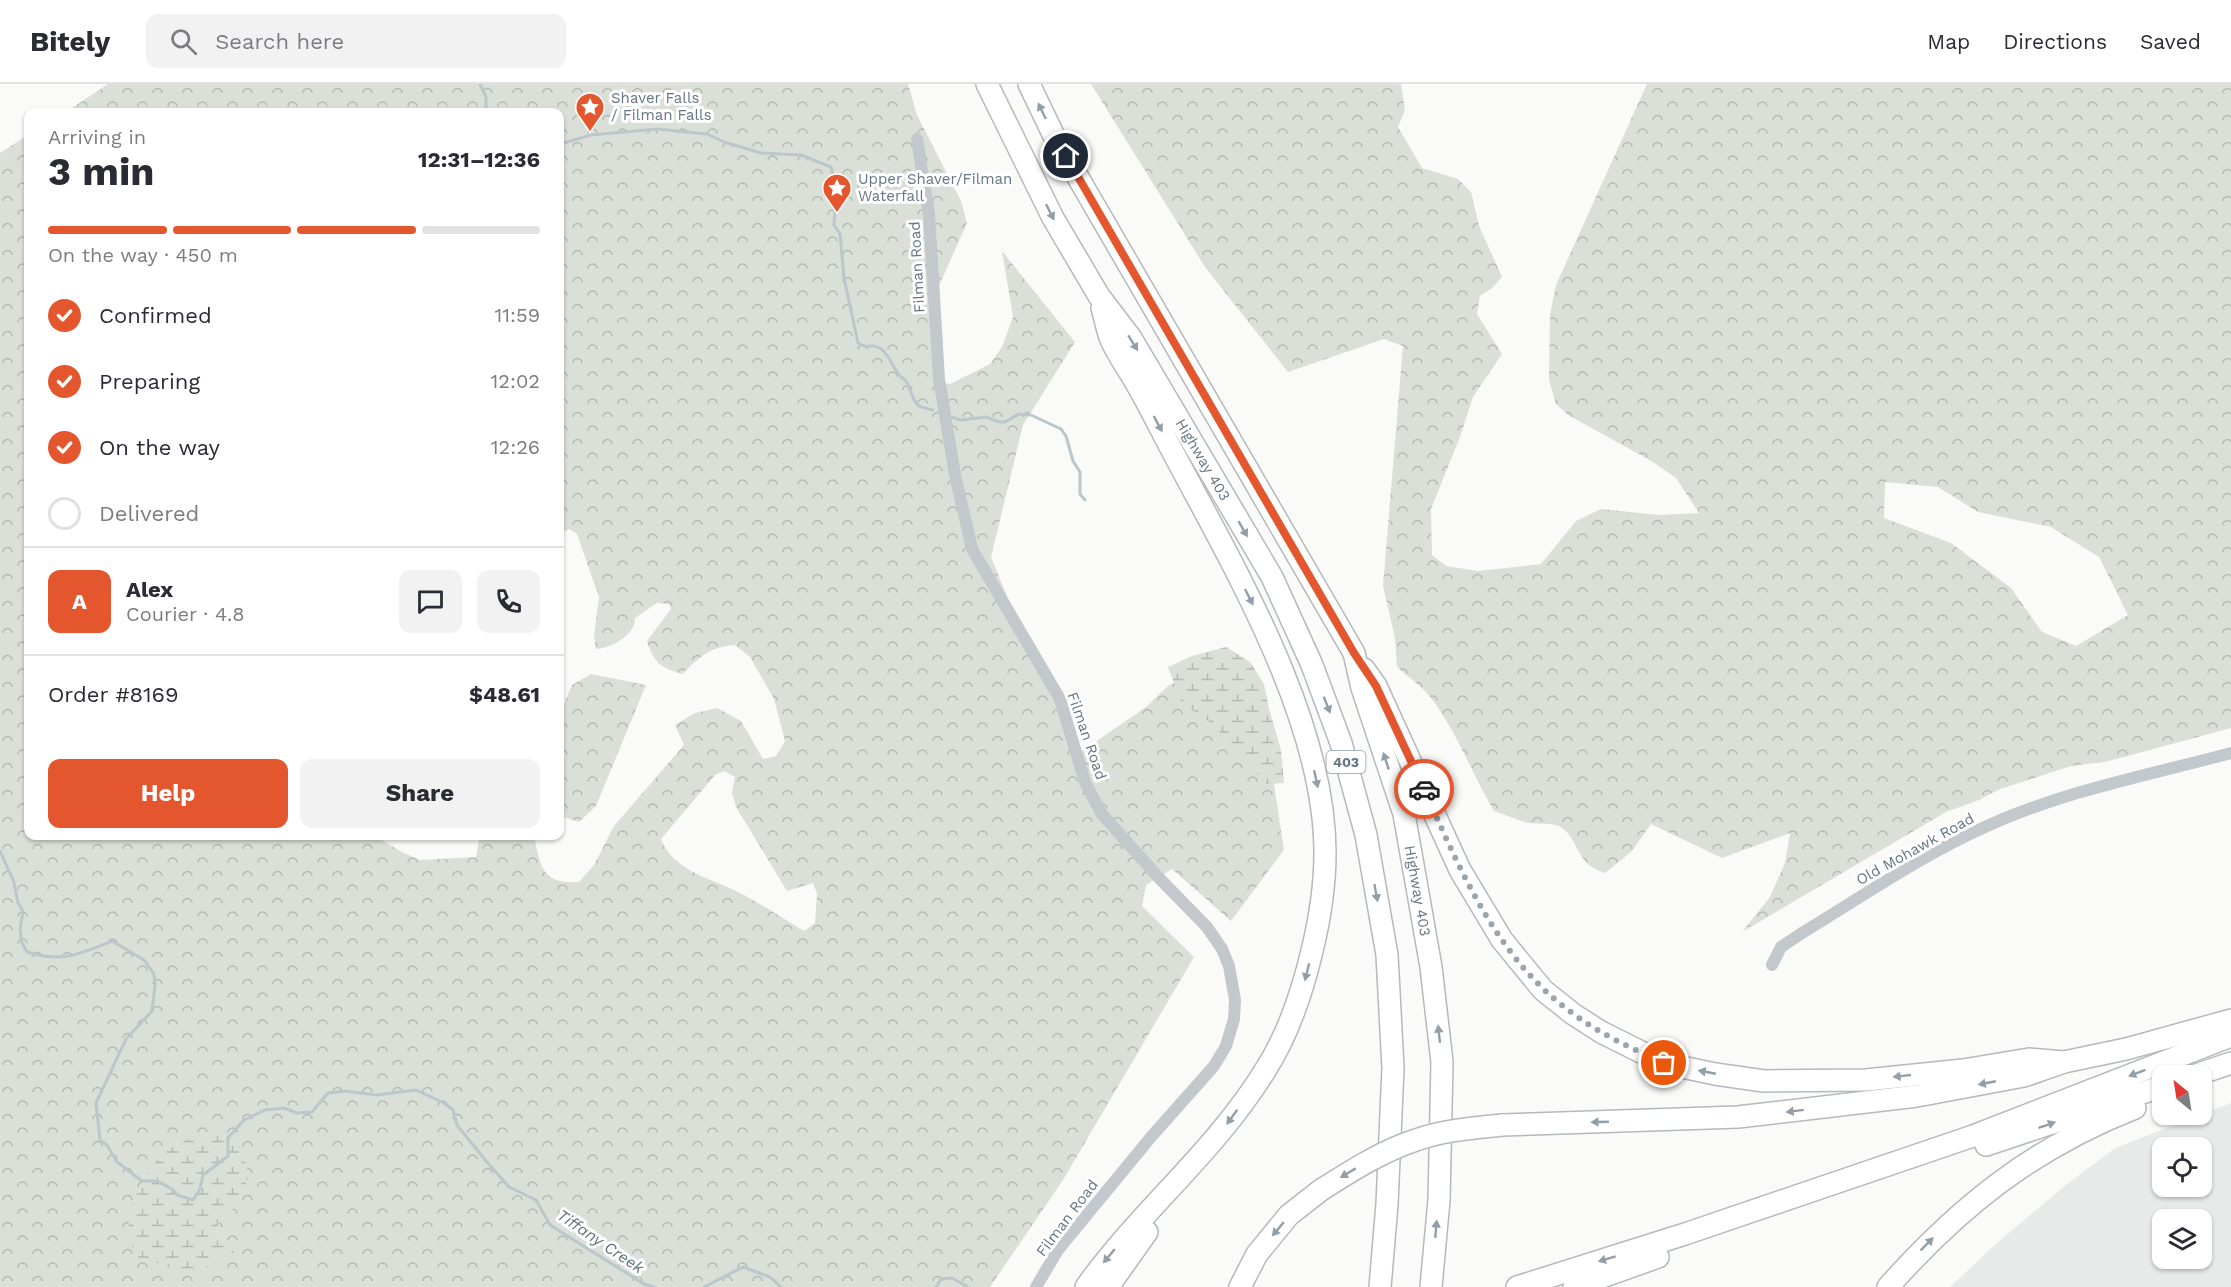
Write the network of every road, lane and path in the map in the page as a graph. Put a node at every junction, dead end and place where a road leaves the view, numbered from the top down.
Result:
1 (987, 84) edge
2 (1029, 84) edge
3 (917, 139) dead end
4 (1099, 296) junction
5 (1354, 653) junction
6 (2231, 753) edge
7 (1772, 965) dead end
8 (2231, 1020) edge
9 (2231, 1036) edge
10 (2064, 1062) junction
11 (2231, 1063) edge
12 (2231, 1069) edge
13 (2212, 1070) edge
14 (2212, 1077) edge
15 (2152, 1090) edge
16 (2152, 1102) edge
17 (1191, 1167) junction
18 (1036, 1287) edge
19 (1086, 1287) edge
20 (1108, 1287) edge
21 (1240, 1287) edge
22 (1380, 1287) edge
23 (1431, 1287) edge
24 (1517, 1287) edge
25 (1574, 1287) edge
26 (1888, 1287) edge

1 -> 4 highway, Highway 403 / 403
5 -> 2 highway, Highway 403 / 403
3 - 18 street, Filman Road
4 -> 17 highway
4 -> 22 highway, Highway 403 / 403
10 -> 5 highway
23 -> 5 highway, Highway 403 / 403
6 - 7 street, Old Mohawk Road
8 - 10 highway
9 -> 24 highway
10 -> 21 highway, bridge
11 - 13 highway
12 - 14 highway
25 -> 15 highway
26 -> 16 highway
17 -> 19 highway
17 - 20 highway

